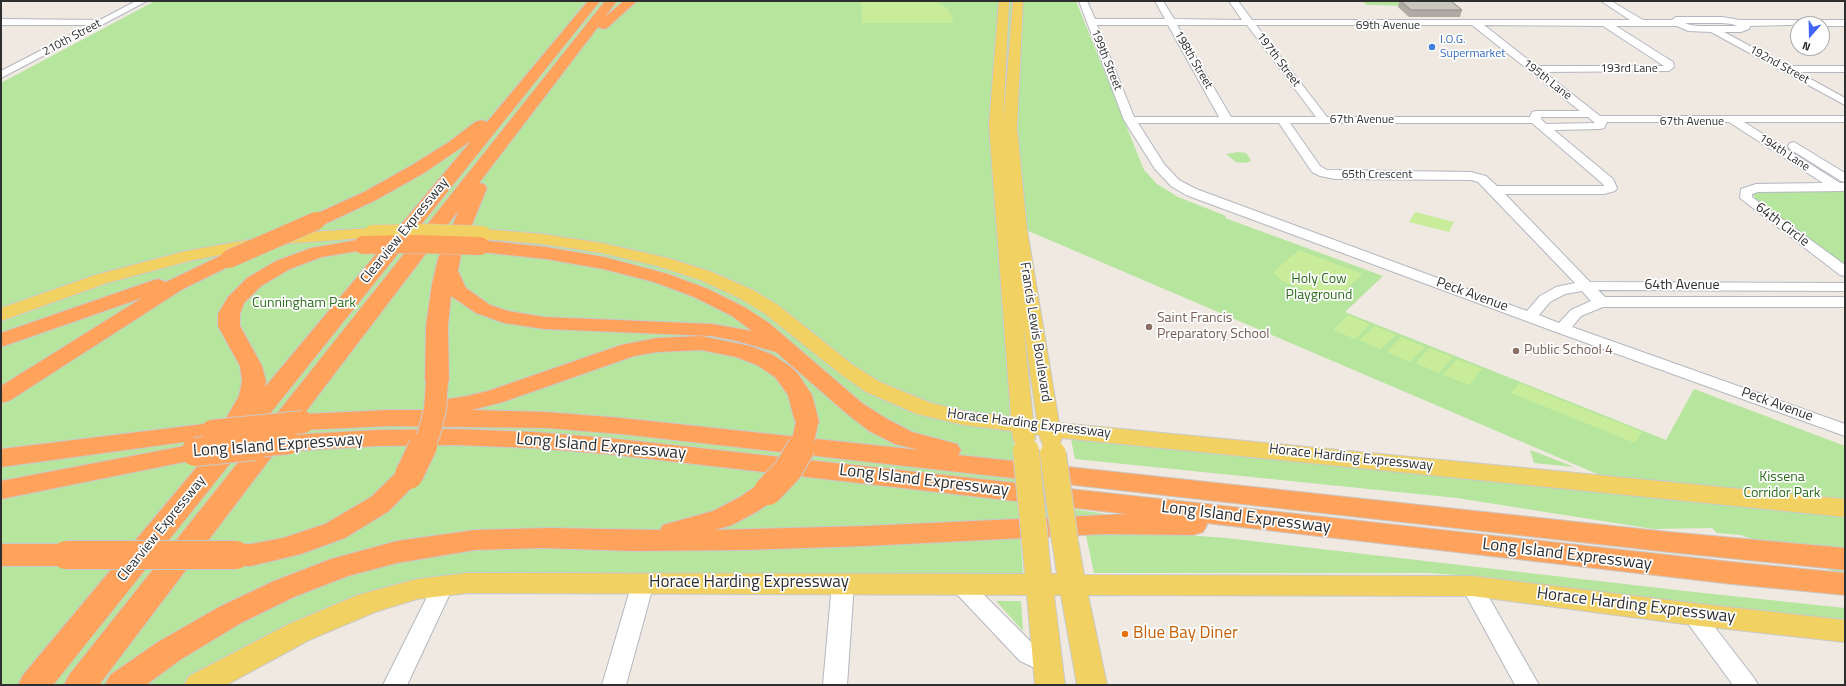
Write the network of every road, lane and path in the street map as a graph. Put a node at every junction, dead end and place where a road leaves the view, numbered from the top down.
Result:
1 (143, 1) edge
2 (582, 1) edge
3 (594, 1) edge
4 (611, 1) edge
5 (631, 1) edge
6 (1004, 1) edge
7 (1018, 1) edge
8 (1083, 1) edge
9 (1159, 1) edge
10 (1233, 1) edge
11 (1605, 1) edge
12 (1, 22) edge
13 (15, 22) junction
14 (102, 22) junction
15 (1092, 24) junction
16 (1172, 24) junction
17 (1251, 24) junction
18 (1477, 24) junction
19 (1741, 24) junction
20 (1845, 24) edge
21 (1607, 25) junction
22 (1644, 25) junction
23 (1681, 25) junction
24 (1830, 25) edge
25 (1790, 26) edge
26 (1, 29) edge
27 (1712, 29) junction
28 (1723, 29) junction
29 (557, 46) junction
30 (569, 55) junction
31 (1534, 69) junction
32 (1785, 69) junction
33 (1796, 69) junction
34 (1845, 69) edge
35 (1, 75) edge
36 (528, 81) junction
37 (1845, 95) edge
38 (1845, 102) edge
39 (1596, 119) junction
40 (1845, 119) edge
41 (1130, 120) junction
42 (1227, 120) junction
43 (1282, 120) junction
44 (1324, 120) junction
45 (1734, 121) junction
46 (1754, 121) junction
47 (1539, 123) junction
48 (1845, 123) edge
49 (508, 133) junction
50 (1842, 184) edge
51 (1494, 190) junction
52 (368, 239) junction
53 (482, 240) junction
54 (452, 248) junction
55 (229, 259) junction
56 (1845, 272) edge
57 (1586, 286) junction
58 (1743, 286) junction
59 (1845, 287) edge
60 (1601, 302) junction
61 (1762, 302) junction
62 (1845, 302) edge
63 (1, 316) edge
64 (1530, 317) junction
65 (1562, 329) junction
66 (1, 340) edge
67 (809, 368) junction
68 (1, 396) edge
69 (1022, 426) junction
70 (1050, 429) junction
71 (1845, 430) edge
72 (296, 432) junction
73 (194, 452) junction
74 (1, 458) edge
75 (1, 477) edge
76 (1, 490) edge
77 (1216, 492) junction
78 (1845, 508) edge
79 (173, 515) junction
80 (535, 538) junction
81 (1483, 545) junction
82 (1, 555) edge
83 (1845, 559) edge
84 (643, 583) junction
85 (843, 584) junction
86 (960, 584) junction
87 (1039, 584) junction
88 (1072, 584) junction
89 (1845, 584) edge
90 (443, 585) junction
91 (1472, 586) junction
92 (1692, 614) junction
93 (1845, 631) edge
94 (299, 632) junction
95 (1049, 674) edge
96 (34, 685) edge
97 (80, 685) edge
98 (121, 685) edge
99 (199, 685) edge
100 (225, 685) edge
101 (395, 685) edge
102 (614, 685) edge
103 (835, 685) edge
104 (1092, 685) edge
105 (1526, 685) edge
106 (1746, 685) edge

1 - 14 street, 210th Street
2 - 29 highway
3 - 29 highway, Clearview Expressway
4 - 30 highway, Clearview Expressway
5 - 30 highway
6 - 69 main road, Francis Lewis Boulevard
7 - 70 main road, Francis Lewis Boulevard
8 - 15 street, 199th Street
9 - 16 street, 198th Street
10 - 17 street, 197th Street
11 - 22 street
12 - 13 street
13 - 14 street
13 - 26 street
14 - 35 street, 210th Street
15 - 16 street, 69th Avenue
15 - 41 street, 199th Street
16 - 17 street, 69th Avenue
16 - 42 street, 198th Street
17 - 18 street, 69th Avenue
17 - 44 street, 197th Street
18 - 21 street, 69th Avenue
18 - 31 street, 195th Lane
19 - 20 street, 69th Avenue
19 - 23 street, 69th Avenue
19 - 25 street, 69th Avenue
19 - 28 street, 69th Avenue
20 - 24 street, 69th Avenue
21 - 22 street, 69th Avenue
21 - 31 street, 193rd Lane
22 - 23 street, 69th Avenue
23 - 27 street, 69th Avenue
27 - 28 street, 69th Avenue
27 - 32 street, 192nd Street
28 - 33 street, 192nd Street
29 - 36 highway, Clearview Expressway
30 - 49 highway, Clearview Expressway
31 - 39 street, 195th Lane
32 - 33 street
32 - 38 street, 192nd Street
33 - 34 street
33 - 37 street, 192nd Street
36 - 55 highway, bridge
36 - 79 highway, Clearview Expressway
39 - 45 street, 67th Avenue
39 - 47 street, 67th Avenue
39 - 47 street, 67th Avenue
40 - 46 street, 67th Avenue
41 - 42 street, 67th Avenue
41 - 64 street, Peck Avenue
42 - 43 street, 67th Avenue
43 - 44 street, 67th Avenue
43 - 51 street, 65th Crescent
44 - 47 street, 67th Avenue
45 - 46 street, 67th Avenue
45 - 50 street, 194th Lane
46 - 48 street, 67th Avenue
46 - 50 street, 194th Lane
47 - 51 street
49 - 54 highway
49 - 97 highway, Clearview Expressway
50 - 56 street, 64th Circle
51 - 57 street, 65th Crescent
52 - 53 highway, bridge
52 - 63 main road
52 - 79 highway
53 - 67 highway
53 - 69 main road, Horace Harding Expressway
54 - 67 highway
54 - 82 highway, bridge
55 - 66 highway
55 - 68 highway
57 - 58 street, 64th Avenue
57 - 60 street, 65th Crescent
57 - 64 street, 64th Avenue
58 - 59 street, 64th Avenue
58 - 61 street
60 - 61 street, 64th Avenue
60 - 65 street, 64th Avenue
61 - 62 street, 64th Avenue
64 - 65 street, Peck Avenue
65 - 71 street, Peck Avenue
67 - 77 highway
69 - 70 main road, Horace Harding Expressway
69 - 87 main road, Francis Lewis Boulevard, bridge
70 - 78 main road, Horace Harding Expressway
70 - 88 main road, Francis Lewis Boulevard, bridge
72 - 73 highway, Long Island Expressway, bridge
72 - 74 highway, Long Island Expressway, bridge
72 - 77 highway, Long Island Expressway
72 - 80 highway, bridge
72 - 81 highway, Long Island Expressway
73 - 75 highway, Long Island Expressway
73 - 76 highway
77 - 83 highway, Long Island Expressway
79 - 96 highway, Clearview Expressway
80 - 81 highway
80 - 98 highway
81 - 89 highway, Long Island Expressway
84 - 85 main road, Horace Harding Expressway
84 - 90 main road, Horace Harding Expressway
84 - 102 street
85 - 86 main road, Horace Harding Expressway
85 - 103 street
86 - 87 main road, Horace Harding Expressway
86 - 95 street
87 - 88 main road, Horace Harding Expressway
87 - 95 main road, Francis Lewis Boulevard
88 - 91 main road, Horace Harding Expressway
88 - 104 main road, Francis Lewis Boulevard
90 - 94 main road, Horace Harding Expressway
90 - 101 street
91 - 92 main road, Horace Harding Expressway
91 - 105 street
92 - 93 main road, Horace Harding Expressway
92 - 106 street
94 - 99 main road, Horace Harding Expressway
94 - 100 street

